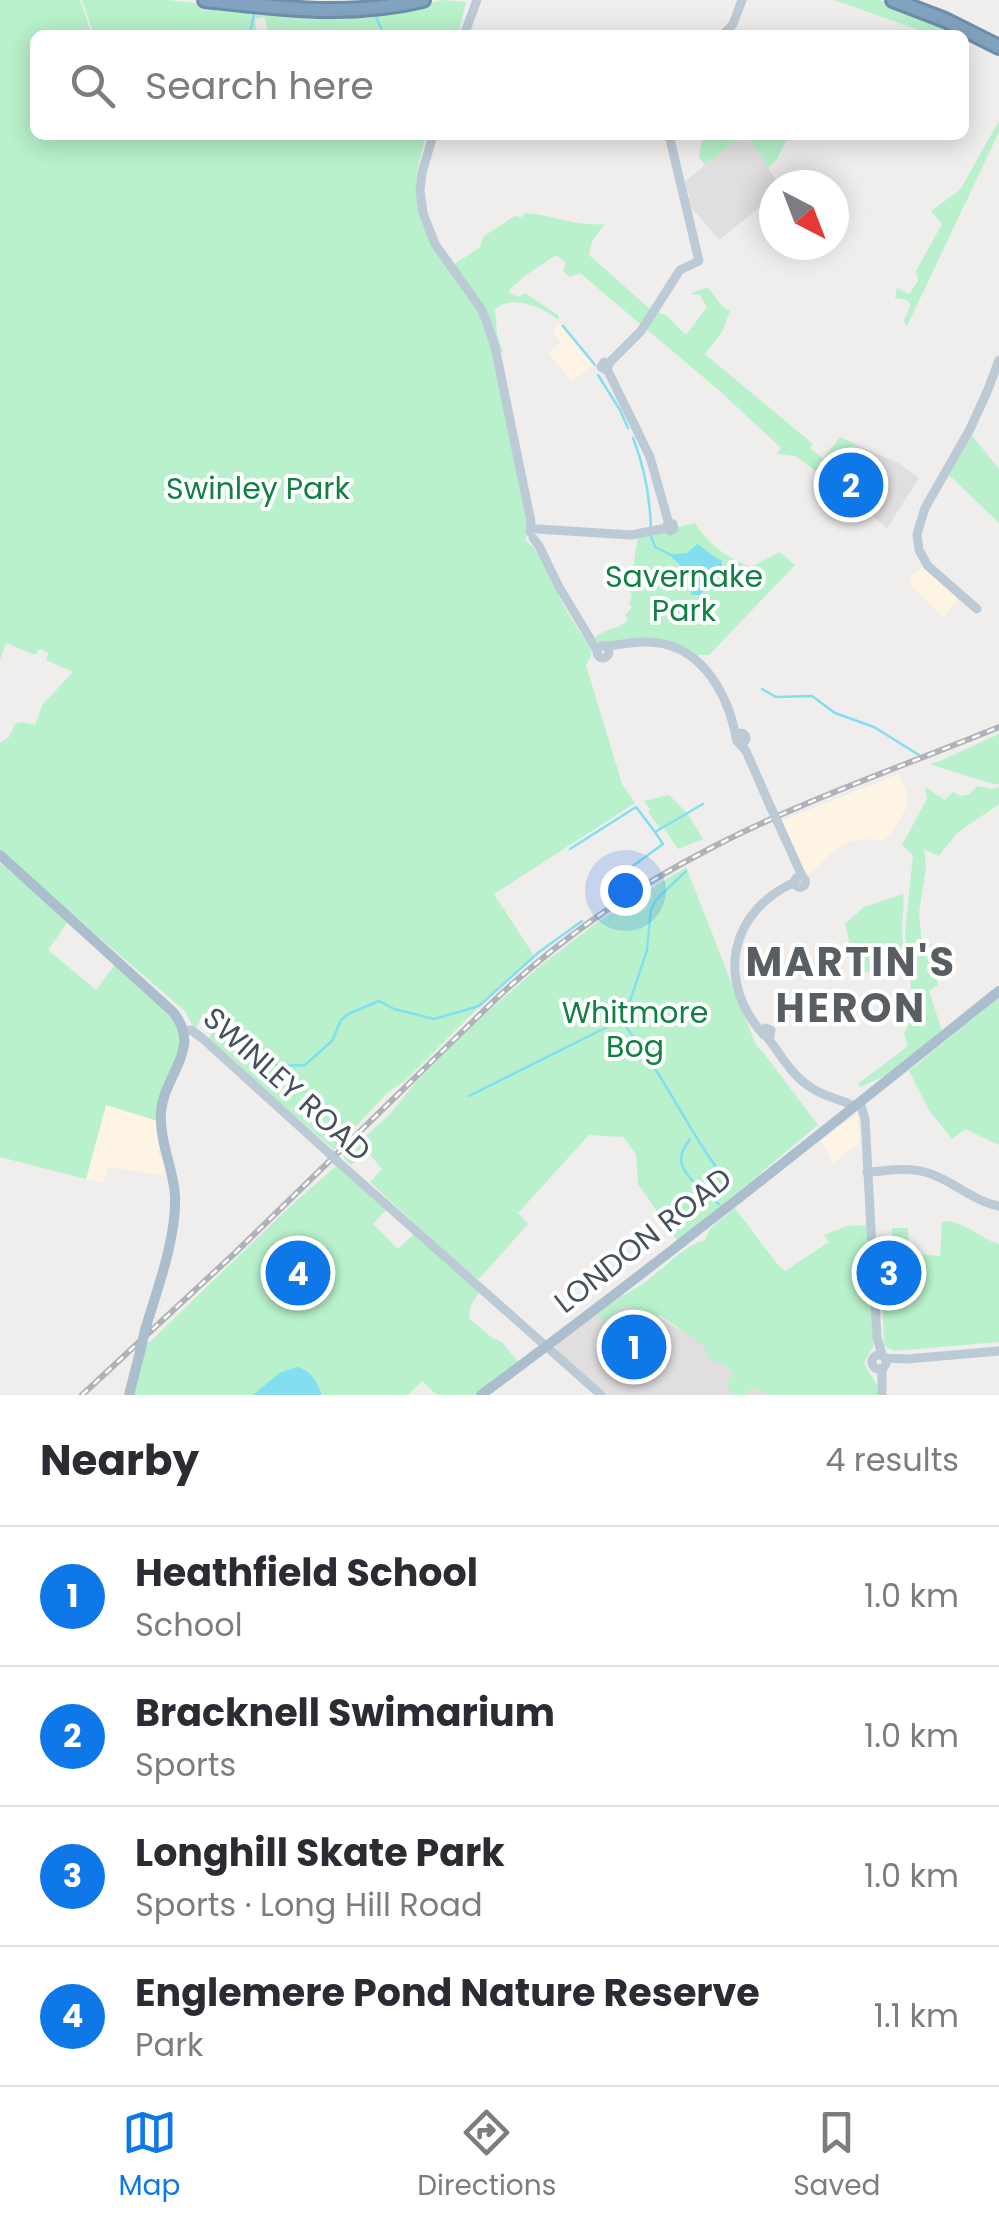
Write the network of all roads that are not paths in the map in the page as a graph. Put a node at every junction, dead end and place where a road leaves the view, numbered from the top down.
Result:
1 (205, 0) edge
2 (268, 0) edge
3 (392, 0) edge
4 (422, 0) edge
5 (742, 0) edge
6 (893, 0) edge
7 (907, 0) edge
8 (377, 2) edge
9 (474, 2) edge
10 (466, 30) edge
11 (727, 30) edge
12 (968, 30) edge
13 (969, 31) edge
14 (999, 44) edge
15 (431, 140) edge
16 (670, 140) edge
17 (999, 360) edge
18 (537, 533) junction
19 (977, 609) dead end
20 (0, 855) edge
21 (999, 991) edge
22 (184, 1031) junction
23 (856, 1104) junction
24 (867, 1172) junction
25 (999, 1206) edge
26 (546, 1346) junction
27 (999, 1352) edge
28 (881, 1362) junction
29 (881, 1389) edge
30 (129, 1395) edge
31 (481, 1395) edge
32 (600, 1395) edge

1 - 4 highway
2 - 8 highway
3 - 8 highway
5 - 11 main road
6 - 12 highway
7 - 14 highway
9 - 10 main road
13 - 14 highway
15 - 18 main road
16 - 18 main road
17 - 19 main road
18 - 23 main road, bridge
20 - 22 main road, SWINLEY ROAD
21 - 23 main road, LONDON ROAD
22 - 26 main road, SWINLEY ROAD
22 - 30 main road, bridge
23 - 24 main road
23 - 26 main road, LONDON ROAD
24 - 25 main road
24 - 28 main road
26 - 31 main road, LONDON ROAD
26 - 32 main road, SWINLEY ROAD
27 - 28 main road
28 - 29 main road

